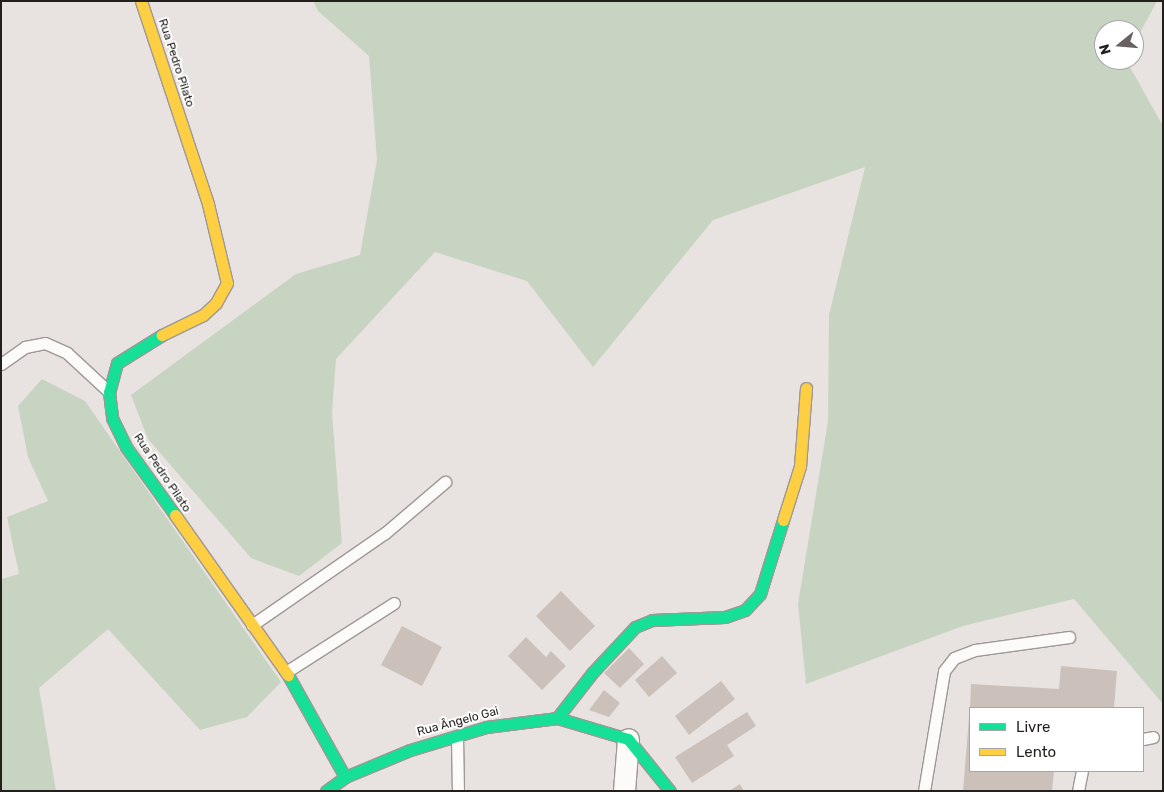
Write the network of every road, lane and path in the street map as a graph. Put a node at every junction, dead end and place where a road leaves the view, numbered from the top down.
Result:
1 (141, 1) edge
2 (1, 364) edge
3 (806, 388) dead end
4 (109, 392) junction
5 (445, 482) dead end
6 (394, 603) dead end
7 (252, 625) junction
8 (1069, 637) dead end
9 (286, 672) junction
10 (557, 718) junction
11 (457, 736) junction
12 (628, 740) junction
13 (1082, 772) edge
14 (345, 777) junction
15 (326, 791) edge
16 (458, 791) edge
17 (624, 791) edge
18 (670, 791) edge
19 (924, 791) edge
20 (1078, 791) edge

1 - 4 street, Rua Pedro Pilato
2 - 4 lane
3 - 10 street
4 - 7 street, Rua Pedro Pilato
5 - 7 lane
6 - 9 lane
7 - 9 street, Rua Pedro Pilato
8 - 19 lane
9 - 14 street, Rua Pedro Pilato
10 - 11 street, Rua Ângelo Gai
10 - 12 street, Rua Ângelo Gai
11 - 14 street, Rua Ângelo Gai
11 - 16 lane
12 - 17 street
12 - 18 street, Rua Ângelo Gai
13 - 20 lane
14 - 15 street, Rua Ângelo Gai

